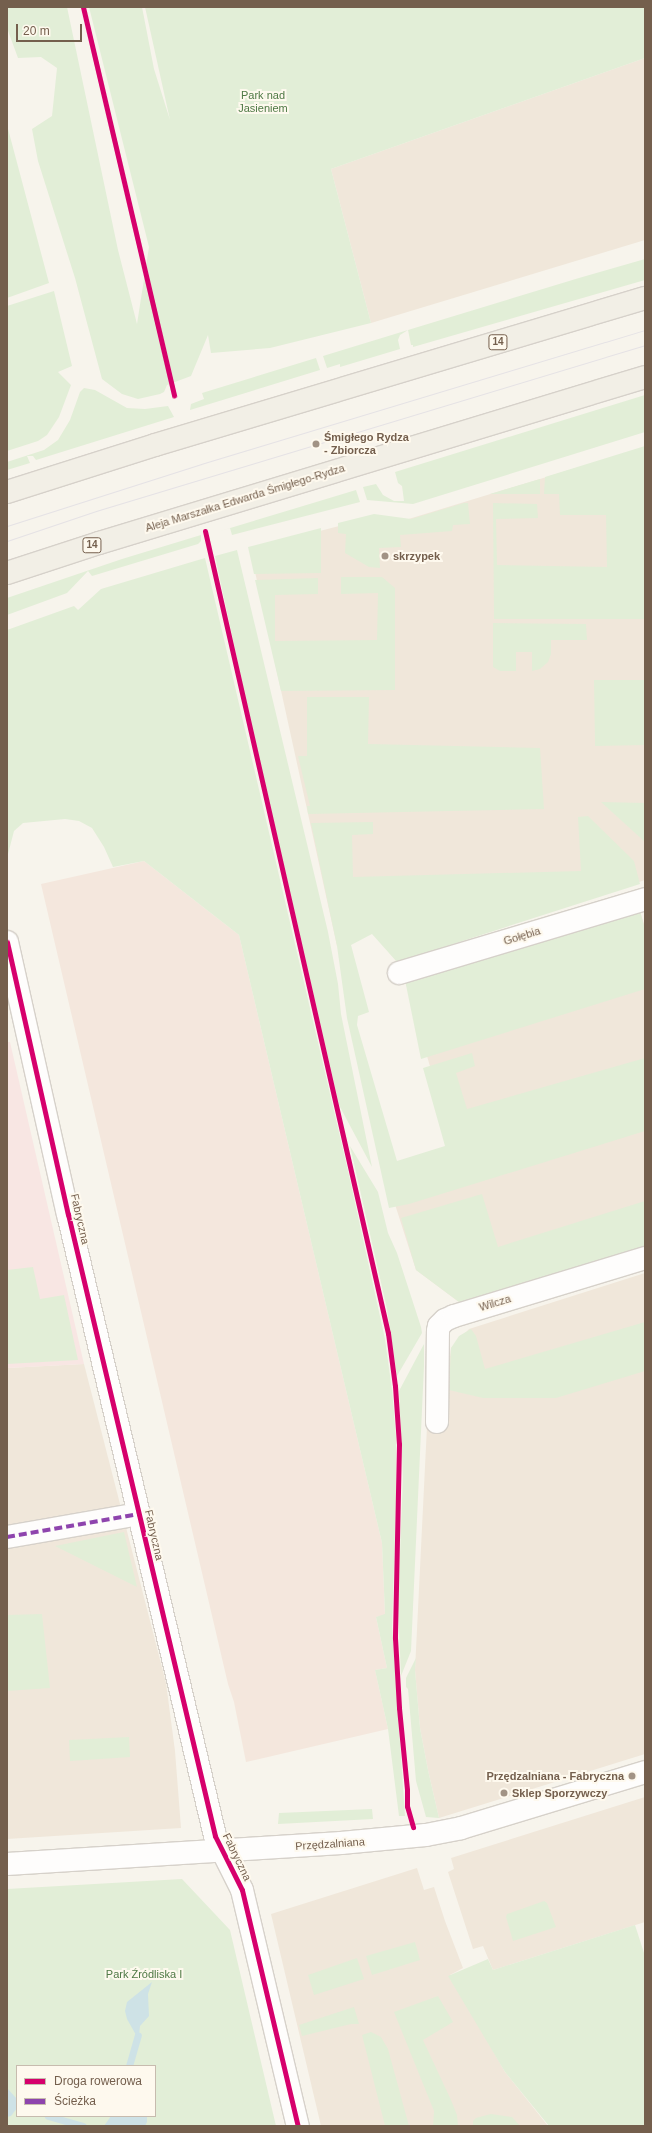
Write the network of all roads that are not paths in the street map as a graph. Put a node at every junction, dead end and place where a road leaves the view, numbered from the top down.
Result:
1 (645, 298) edge
2 (645, 377) edge
3 (7, 492) edge
4 (7, 573) edge
5 (645, 899) edge
6 (7, 942) edge
7 (400, 973) dead end
8 (645, 1258) edge
9 (437, 1422) dead end
10 (139, 1514) junction
11 (7, 1537) edge
12 (645, 1772) edge
13 (222, 1850) junction
14 (7, 1864) edge
15 (298, 2126) edge

1 - 3 main road, 14
2 - 4 main road, Aleja Marszałka Edwarda Śmigłego-Rydza / 14
5 - 7 street, Gołębia
6 - 10 street, Fabryczna
8 - 9 street, Wilcza
10 - 11 street
10 - 13 street, Fabryczna
12 - 13 street, Przędzalniana
13 - 14 street, Przędzalniana
13 - 15 street, Fabryczna

